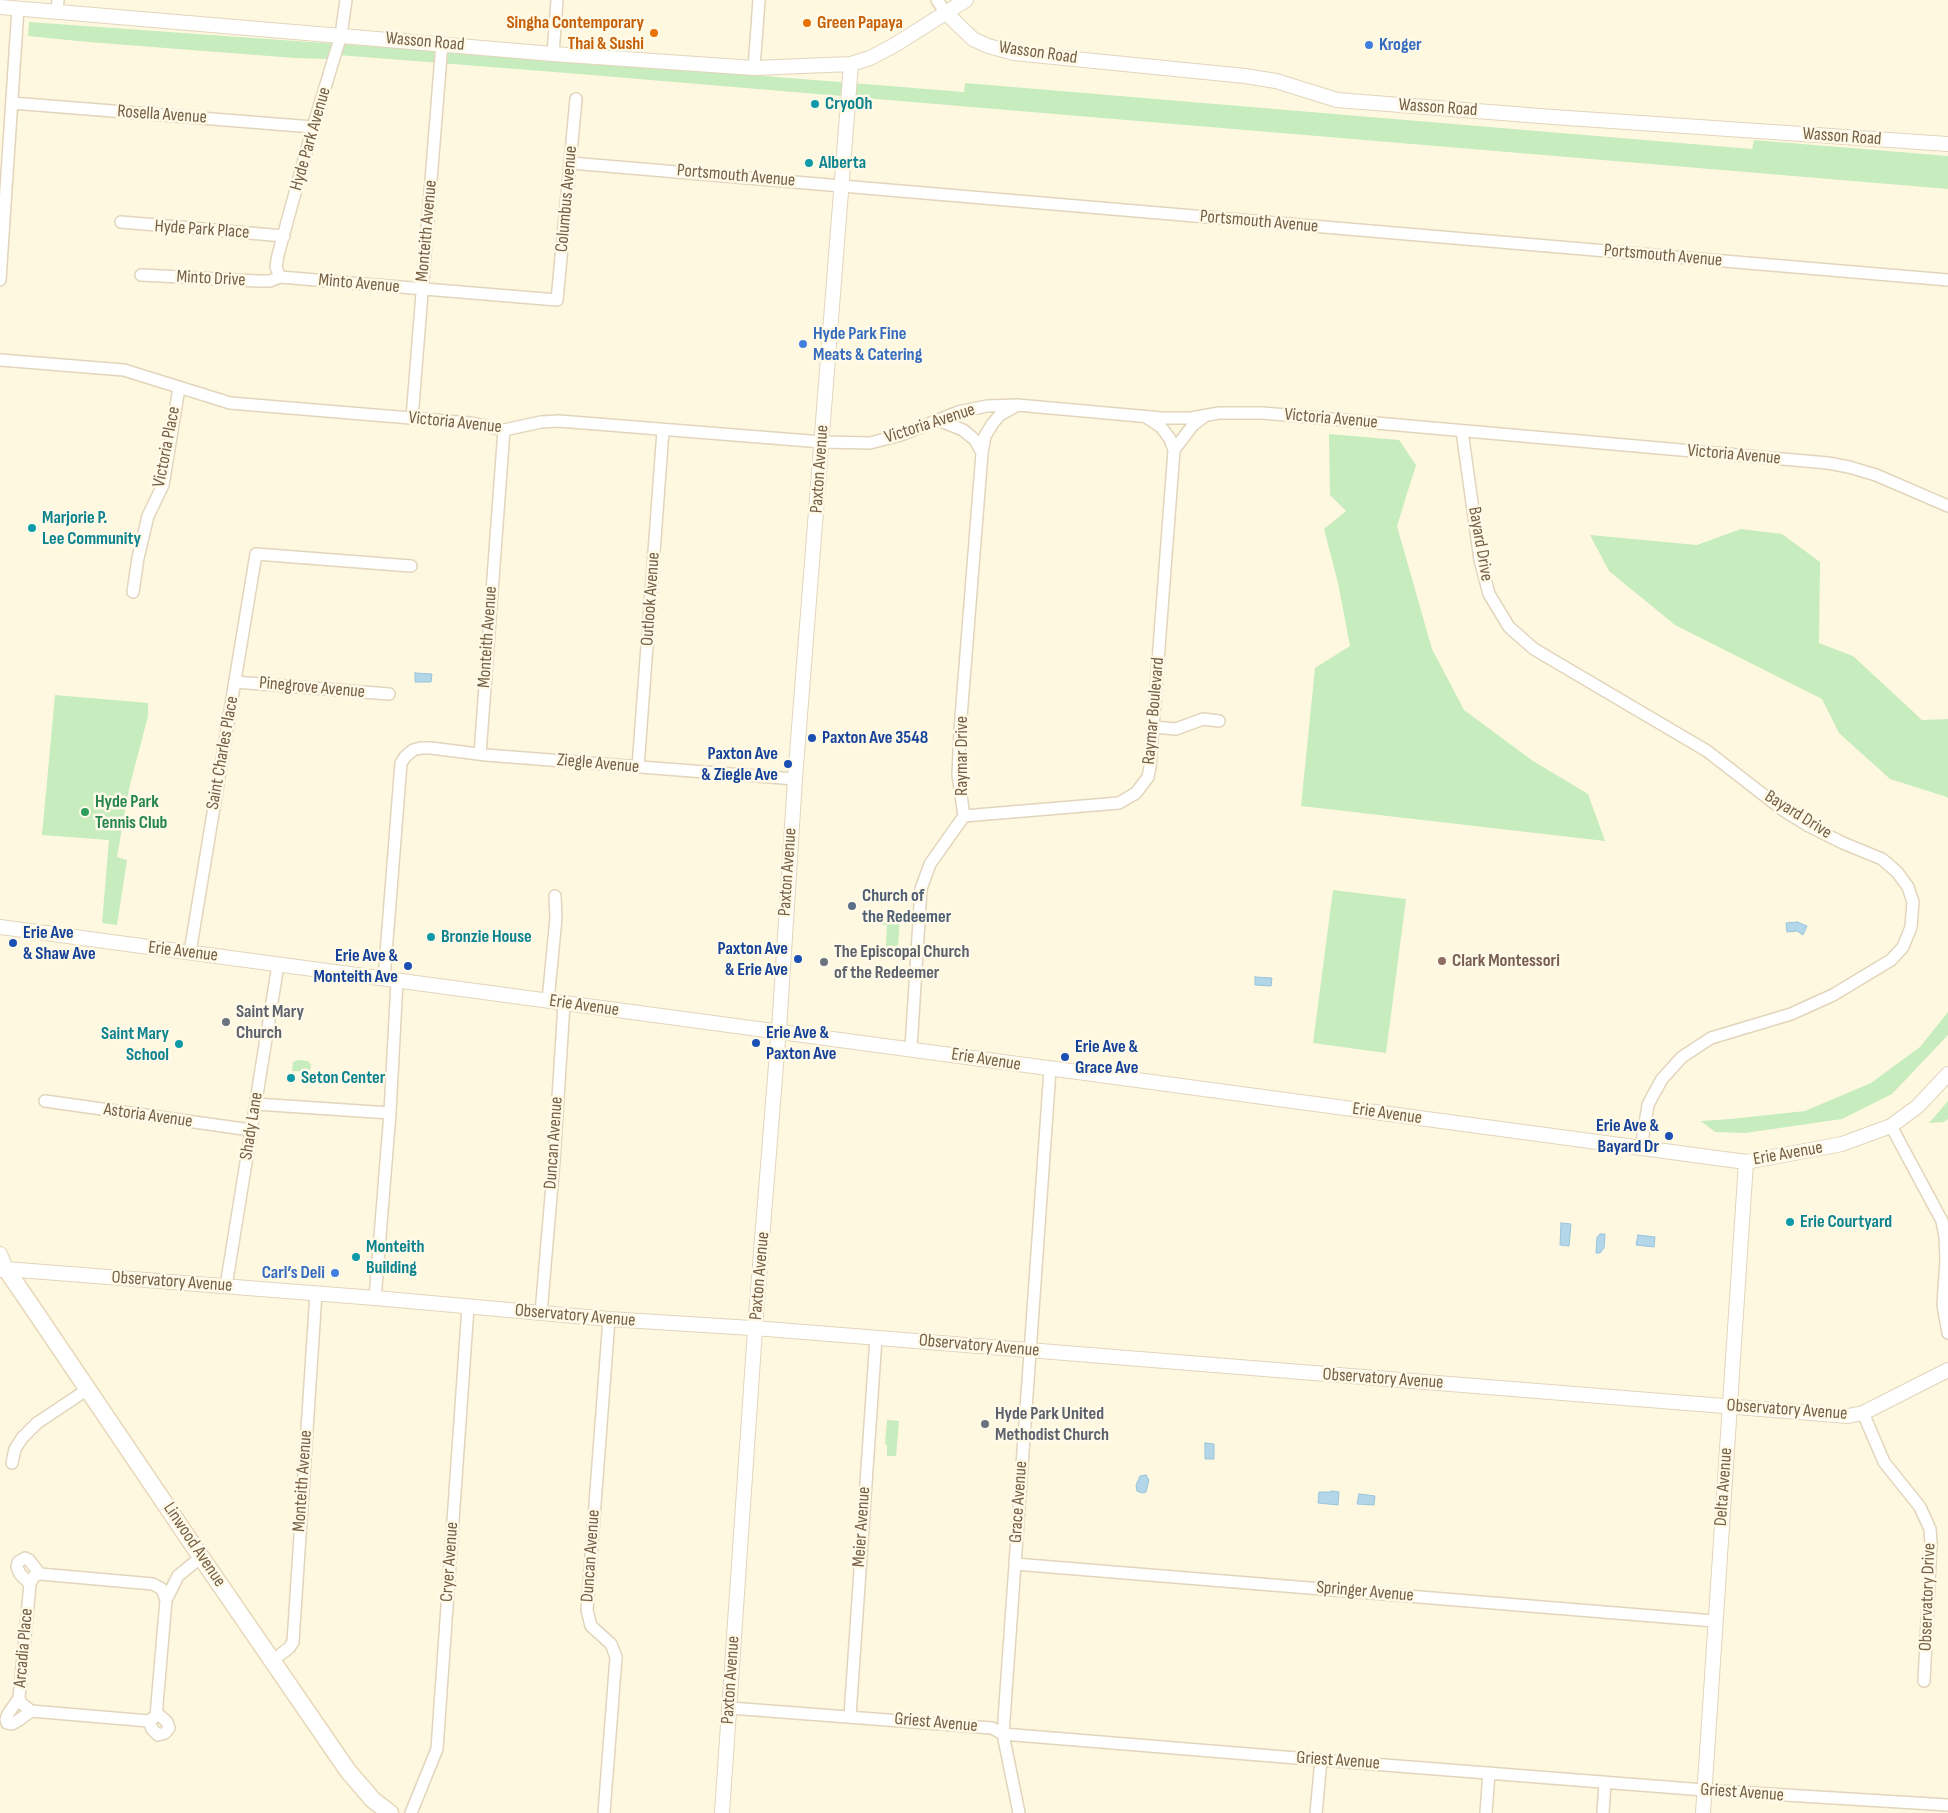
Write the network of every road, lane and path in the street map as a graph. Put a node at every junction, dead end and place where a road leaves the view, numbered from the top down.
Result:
1 (346, 0) edge
2 (557, 0) edge
3 (759, 0) edge
4 (937, 0) edge
5 (966, 0) edge
6 (58, 6) edge
7 (0, 7) edge
8 (18, 8) junction
9 (945, 12) junction
10 (341, 35) junction
11 (442, 43) junction
12 (553, 54) junction
13 (851, 64) junction
14 (754, 68) junction
15 (576, 99) dead end
16 (12, 103) junction
17 (313, 127) junction
18 (1948, 144) edge
19 (571, 162) junction
20 (841, 184) junction
21 (121, 222) dead end
22 (284, 236) junction
23 (141, 275) dead end
24 (280, 277) junction
25 (0, 280) edge
26 (1948, 280) edge
27 (422, 289) junction
28 (557, 300) joint
29 (0, 360) edge
30 (179, 388) junction
31 (1018, 405) junction
32 (1144, 416) junction
33 (1205, 416) junction
34 (412, 418) junction
35 (938, 420) junction
36 (504, 430) junction
37 (663, 431) junction
38 (1462, 431) junction
39 (822, 442) junction
40 (1174, 450) junction
41 (982, 452) junction
42 (1948, 506) edge
43 (411, 566) dead end
44 (133, 592) dead end
45 (234, 682) junction
46 (389, 694) dead end
47 (1219, 721) dead end
48 (1153, 727) junction
49 (480, 754) junction
50 (638, 767) junction
51 (795, 779) junction
52 (964, 816) junction
53 (555, 896) dead end
54 (0, 927) edge
55 (190, 952) junction
56 (278, 965) junction
57 (390, 980) junction
58 (548, 1002) junction
59 (564, 1004) junction
60 (779, 1032) junction
61 (911, 1048) junction
62 (1050, 1070) junction
63 (1948, 1074) edge
64 (45, 1101) dead end
65 (256, 1104) junction
66 (390, 1113) junction
67 (1891, 1126) junction
68 (251, 1130) junction
69 (1641, 1148) junction
70 (1746, 1162) junction
71 (2, 1264) edge
72 (226, 1286) junction
73 (316, 1293) junction
74 (375, 1298) junction
75 (468, 1307) junction
76 (541, 1313) junction
77 (609, 1319) junction
78 (756, 1328) junction
79 (1948, 1333) edge
80 (876, 1338) junction
81 (1030, 1350) junction
82 (1948, 1370) edge
83 (88, 1389) junction
84 (1730, 1406) junction
85 (1863, 1413) junction
86 (12, 1462) dead end
87 (201, 1557) junction
88 (1015, 1564) junction
89 (40, 1574) junction
90 (178, 1576) junction
91 (30, 1584) junction
92 (153, 1584) junction
93 (166, 1600) junction
94 (1714, 1621) junction
95 (273, 1660) junction
96 (1924, 1681) dead end
97 (19, 1698) junction
98 (730, 1708) junction
99 (31, 1711) junction
100 (850, 1716) junction
101 (1003, 1734) junction
102 (1321, 1760) junction
103 (1489, 1773) junction
104 (1605, 1782) junction
105 (1704, 1790) junction
106 (1948, 1805) edge
107 (390, 1813) edge
108 (411, 1813) edge
109 (604, 1813) edge
110 (722, 1813) edge
111 (1019, 1813) edge
112 (1316, 1813) edge
113 (1486, 1813) edge
114 (1603, 1813) edge
115 (1703, 1813) edge

1 - 10 street, Hyde Park Avenue
2 - 12 street
3 - 14 street
4 - 9 street
5 - 9 street
6 - 8 street, Wasson Road
6 - 10 street, Wasson Road
7 - 8 street, Wasson Road
8 - 16 street
9 - 13 street
9 - 18 street, Wasson Road
10 - 11 street, Wasson Road
10 - 17 street, Hyde Park Avenue
11 - 12 street, Wasson Road
11 - 27 street, Monteith Avenue
12 - 14 street, Wasson Road
13 - 14 street, Wasson Road
13 - 20 street, Paxton Avenue
15 - 19 street, Columbus Avenue
16 - 17 street, Rosella Avenue
16 - 25 street
17 - 22 street, Hyde Park Avenue
19 - 20 street, Portsmouth Avenue
19 - 28 street, Columbus Avenue
20 - 26 street, Portsmouth Avenue
20 - 39 street, Paxton Avenue
21 - 22 street, Hyde Park Place
22 - 24 street, Hyde Park Avenue
23 - 24 street, Minto Drive
24 - 27 street, Minto Avenue
27 - 28 street, Minto Avenue
27 - 34 street, Monteith Avenue
29 - 30 street, Victoria Avenue
30 - 34 street, Victoria Avenue
30 - 44 street, Victoria Place
31 - 32 street, Victoria Avenue
31 - 35 street, Victoria Avenue
31 - 41 street, Raymar Drive
32 - 33 street, Victoria Avenue
32 - 40 street
33 - 38 street, Victoria Avenue
33 - 40 street
34 - 36 street, Victoria Avenue
35 - 39 street, Victoria Avenue
35 - 41 street
36 - 37 street, Victoria Avenue
36 - 49 street, Monteith Avenue
37 - 39 street, Victoria Avenue
37 - 50 street, Outlook Avenue
38 - 42 street, Victoria Avenue
38 - 69 street, Bayard Drive
39 - 51 street, Paxton Avenue
40 - 48 street, Raymar Boulevard
41 - 52 street, Raymar Drive
43 - 45 street, Saint Charles Place
45 - 46 street, Pinegrove Avenue
45 - 55 street, Saint Charles Place
47 - 48 street
48 - 52 street, Raymar Boulevard
49 - 50 street, Ziegle Avenue
49 - 57 street, Ziegle Avenue
50 - 51 street, Ziegle Avenue
51 - 60 street, Paxton Avenue
52 - 61 street, Raymar Drive
53 - 58 street
54 - 55 street, Erie Avenue
55 - 56 street, Erie Avenue
56 - 57 street, Erie Avenue
56 - 65 street, Shady Lane
57 - 58 street, Erie Avenue
57 - 66 street
58 - 59 street, Erie Avenue
59 - 60 street, Erie Avenue
59 - 76 street, Duncan Avenue
60 - 61 street, Erie Avenue
60 - 78 street, Paxton Avenue
61 - 62 street, Erie Avenue
62 - 69 street, Erie Avenue
62 - 81 street, Grace Avenue
63 - 67 street, Erie Avenue
64 - 68 street, Astoria Avenue
65 - 66 street
65 - 68 street, Shady Lane
66 - 74 street
67 - 70 street, Erie Avenue
67 - 79 street
68 - 72 street, Shady Lane
69 - 70 street, Erie Avenue
70 - 84 street, Delta Avenue
71 - 72 street, Observatory Avenue
71 - 83 main road, Linwood Avenue
72 - 73 street, Observatory Avenue
73 - 74 street, Observatory Avenue
73 - 95 street, Monteith Avenue
74 - 75 street, Observatory Avenue
75 - 76 street, Observatory Avenue
75 - 108 street, Cryer Avenue
76 - 77 street, Observatory Avenue
77 - 78 street, Observatory Avenue
77 - 109 street, Duncan Avenue
78 - 80 street, Observatory Avenue
78 - 98 street, Paxton Avenue
80 - 81 street, Observatory Avenue
80 - 100 street, Meier Avenue
81 - 84 street, Observatory Avenue
81 - 88 street, Grace Avenue
82 - 85 street, Observatory Avenue
83 - 86 street
83 - 87 main road, Linwood Avenue
84 - 85 street, Observatory Avenue
84 - 94 street, Delta Avenue
85 - 96 street, Observatory Drive
87 - 90 street, Arcadia Place
87 - 95 main road, Linwood Avenue
88 - 94 street, Springer Avenue
88 - 101 street, Grace Avenue
89 - 91 street, Arcadia Place
89 - 91 street
89 - 92 street, Arcadia Place
90 - 92 street, Arcadia Place
90 - 93 street, Arcadia Place
91 - 97 street, Arcadia Place
92 - 93 street
93 - 99 street, Arcadia Place
94 - 105 street, Delta Avenue
95 - 107 main road, Linwood Avenue
97 - 99 street, Arcadia Place
97 - 99 street
98 - 100 street, Griest Avenue
98 - 110 street, Paxton Avenue
100 - 101 street, Griest Avenue
101 - 102 street, Griest Avenue
101 - 111 street, Grace Avenue
102 - 103 street, Griest Avenue
102 - 112 street
103 - 104 street, Griest Avenue
103 - 113 street
104 - 105 street, Griest Avenue
104 - 114 street
105 - 106 street, Griest Avenue
105 - 115 street, Delta Avenue

